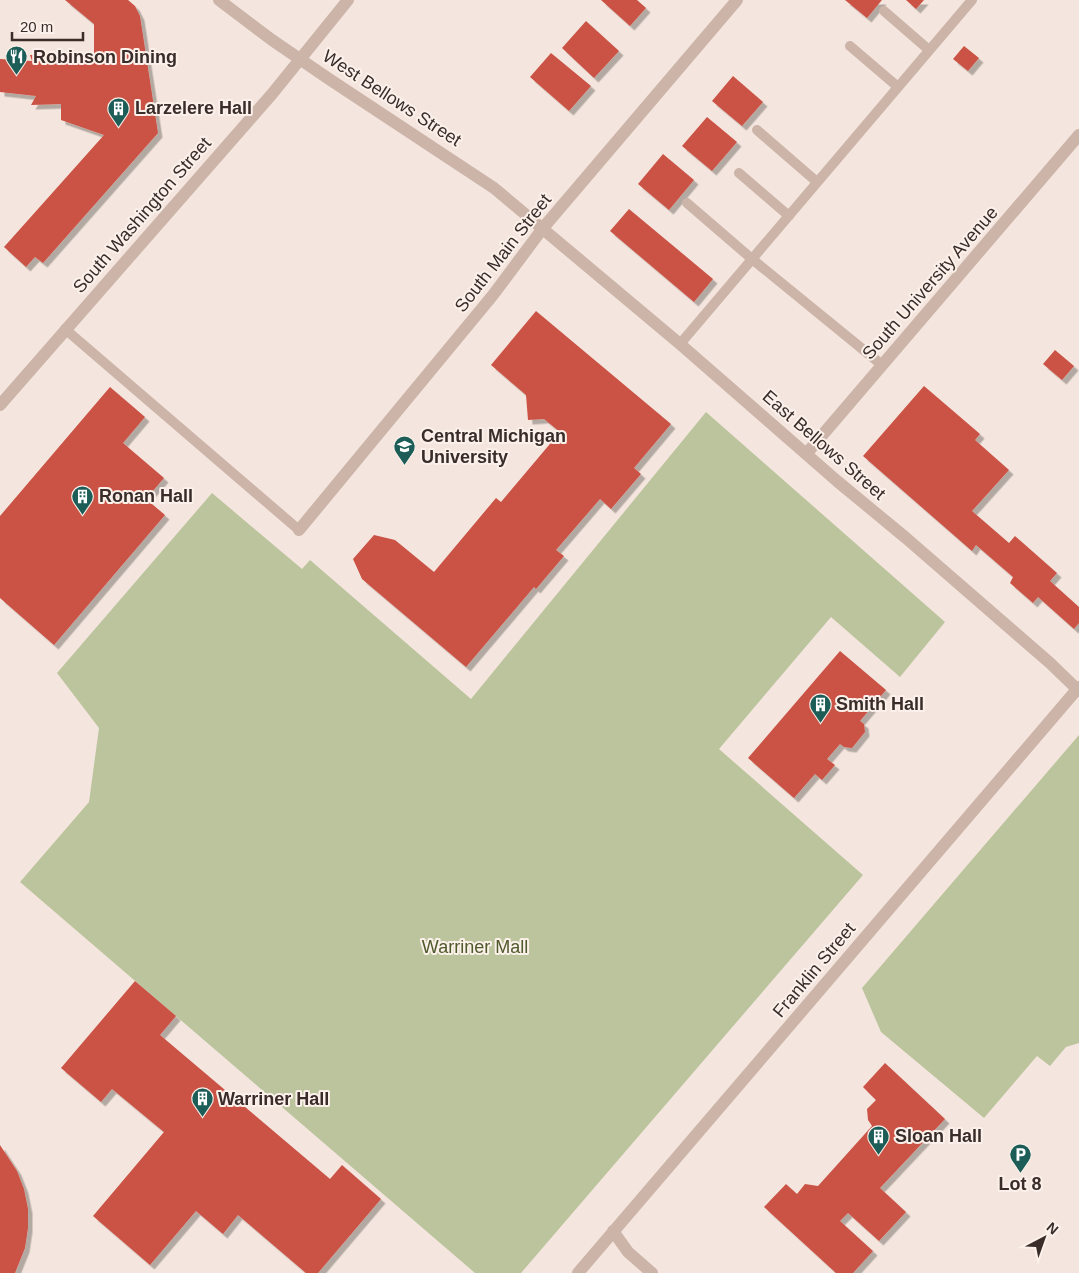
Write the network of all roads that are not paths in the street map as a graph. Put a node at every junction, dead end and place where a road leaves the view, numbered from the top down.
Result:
1 (219, 0) edge
2 (348, 0) edge
3 (737, 0) edge
4 (972, 0) edge
5 (884, 12) dead end
6 (850, 46) dead end
7 (929, 50) junction
8 (300, 59) junction
9 (898, 87) junction
10 (757, 130) dead end
11 (1079, 136) edge
12 (739, 173) dead end
13 (817, 182) junction
14 (687, 203) dead end
15 (789, 216) junction
16 (542, 228) junction
17 (752, 259) junction
18 (65, 329) junction
19 (680, 344) junction
20 (882, 365) junction
21 (0, 405) edge
22 (807, 453) junction
23 (299, 530) joint
24 (1078, 689) edge
25 (613, 1231) junction
26 (578, 1273) edge
27 (652, 1273) edge

1 - 8 street, West Bellows Street
2 - 8 street, South Washington Street
3 - 16 street, South Main Street
4 - 7 lane
5 - 7 lane
6 - 9 lane
7 - 9 lane
8 - 16 street, West Bellows Street
8 - 18 street, South Washington Street
9 - 13 lane
10 - 13 lane
11 - 20 street, South University Avenue
12 - 15 lane
13 - 15 lane
14 - 17 lane
15 - 17 lane
16 - 19 street, East Bellows Street
16 - 23 street, South Main Street
17 - 19 lane
17 - 20 lane
18 - 21 street, South Washington Street
18 - 23 lane
19 - 22 street, East Bellows Street
20 - 22 street, South University Avenue
22 - 24 street, East Bellows Street
24 - 25 street, Franklin Street
25 - 26 street, Franklin Street
25 - 27 street

